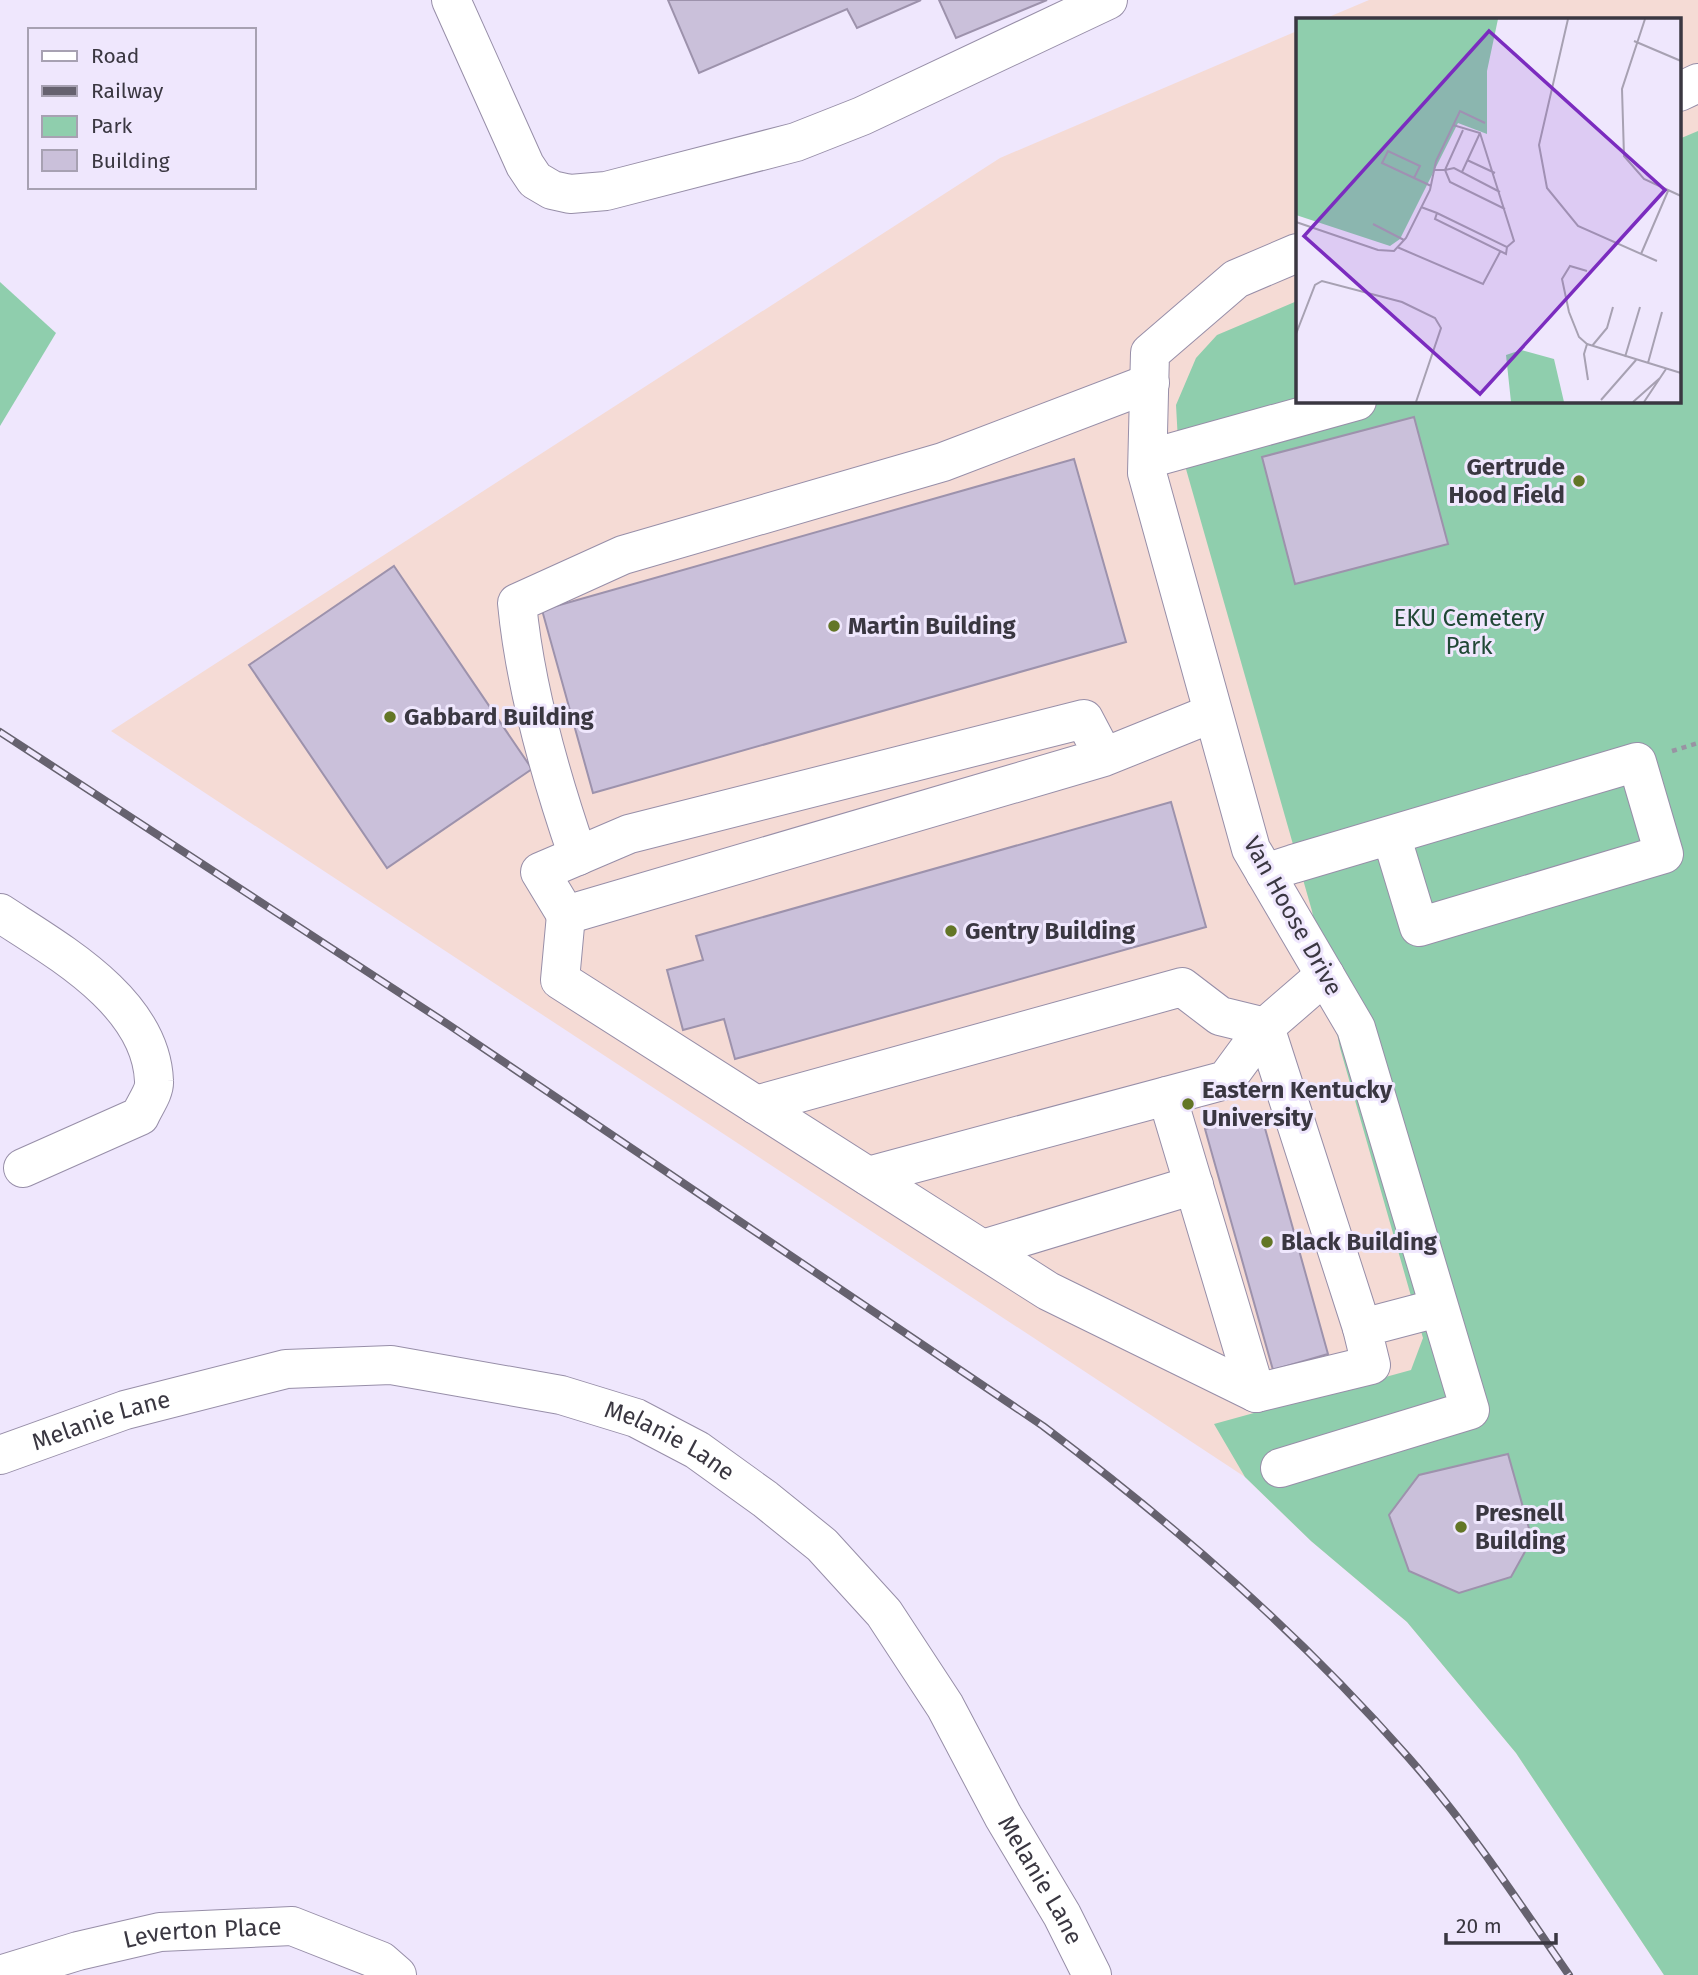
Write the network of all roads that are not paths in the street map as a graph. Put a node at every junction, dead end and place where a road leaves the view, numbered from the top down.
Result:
1 (451, 0) edge
2 (1108, 0) edge
3 (1698, 83) edge
4 (1680, 92) edge
5 (1296, 253) edge
6 (1150, 383) junction
7 (1353, 402) edge
8 (1148, 459) junction
9 (1213, 713) junction
10 (1104, 757) junction
11 (1391, 835) junction
12 (578, 856) junction
13 (1265, 873) junction
14 (0, 913) edge
15 (566, 915) junction
16 (1325, 975) junction
17 (1265, 1027) junction
18 (1167, 1096) junction
19 (756, 1105) junction
20 (23, 1168) dead end
21 (868, 1176) junction
22 (1194, 1185) junction
23 (983, 1249) junction
24 (1438, 1308) junction
25 (1362, 1328) junction
26 (1256, 1392) junction
27 (0, 1455) edge
28 (1280, 1468) dead end
29 (0, 1975) edge
30 (397, 1975) edge
31 (1092, 1975) edge

1 - 2 street
3 - 4 street
5 - 6 street, Van Hoose Drive
6 - 8 street, Van Hoose Drive
6 - 12 street
7 - 8 street
8 - 9 street, Van Hoose Drive
9 - 10 street
9 - 13 street, Van Hoose Drive
10 - 12 street
10 - 15 street
11 - 11 street
11 - 13 street
12 - 15 street
13 - 16 street, Van Hoose Drive
14 - 20 street
15 - 19 street
16 - 17 street
16 - 24 street, Van Hoose Drive
17 - 18 street
17 - 19 street
17 - 25 street
18 - 21 street
18 - 22 street
19 - 21 street
21 - 23 street
22 - 23 street
22 - 26 street
23 - 26 street
24 - 25 street
24 - 28 street, Van Hoose Drive
25 - 26 street
27 - 31 street, Melanie Lane
29 - 30 street, Leverton Place

